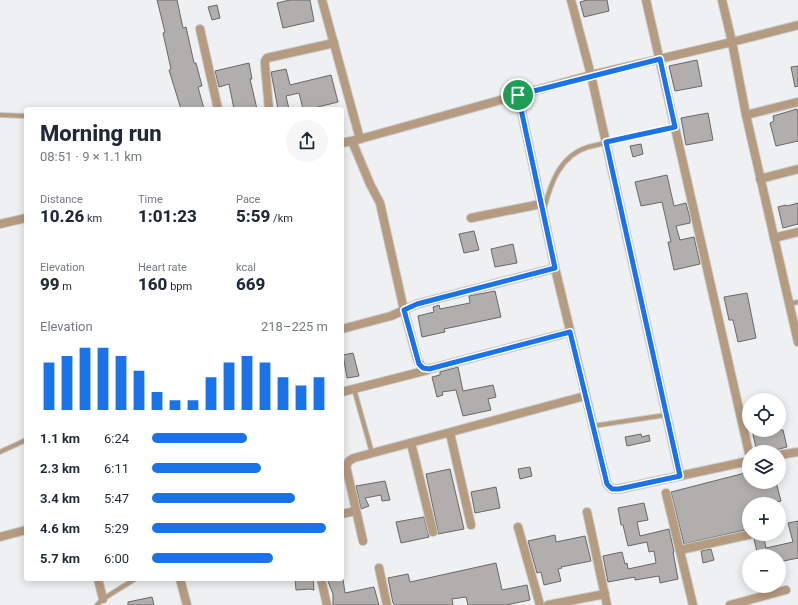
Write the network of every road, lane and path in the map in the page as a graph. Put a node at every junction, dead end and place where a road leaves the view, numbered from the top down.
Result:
1 (322, 0) edge
2 (571, 0) edge
3 (646, 0) edge
4 (722, 0) edge
5 (798, 25) edge
6 (200, 29) dead end
7 (732, 42) junction
8 (334, 43) junction
9 (660, 59) junction
10 (591, 75) junction
11 (518, 95) junction
12 (798, 102) edge
13 (218, 107) edge
14 (269, 107) edge
15 (0, 115) edge
16 (746, 115) junction
17 (24, 116) edge
18 (675, 127) junction
19 (356, 140) junction
20 (606, 142) junction
21 (344, 143) edge
22 (798, 169) edge
23 (760, 179) junction
24 (541, 204) junction
25 (543, 213) junction
26 (24, 218) edge
27 (471, 218) dead end
28 (0, 224) edge
29 (798, 232) edge
30 (774, 238) junction
31 (555, 268) junction
32 (798, 302) edge
33 (789, 304) junction
34 (404, 310) junction
35 (344, 328) edge
36 (570, 332) junction
37 (798, 342) edge
38 (429, 369) junction
39 (354, 389) junction
40 (344, 392) edge
41 (585, 396) junction
42 (666, 415) junction
43 (593, 426) junction
44 (450, 432) junction
45 (24, 441) edge
46 (411, 443) junction
47 (747, 445) edge
48 (0, 452) edge
49 (798, 452) edge
50 (372, 453) junction
51 (786, 454) edge
52 (354, 458) junction
53 (344, 462) edge
54 (742, 463) edge
55 (680, 476) junction
56 (666, 493) dead end
57 (355, 511) junction
58 (587, 512) dead end
59 (344, 514) edge
60 (470, 525) dead end
61 (518, 527) dead end
62 (24, 531) edge
63 (433, 532) dead end
64 (742, 536) edge
65 (0, 537) edge
66 (363, 541) dead end
67 (680, 550) junction
68 (378, 568) dead end
69 (98, 581) edge
70 (132, 581) edge
71 (181, 581) edge
72 (321, 581) edge
73 (775, 593) edge
74 (605, 594) junction
75 (100, 602) edge
76 (187, 605) edge
77 (327, 605) edge
78 (387, 605) edge
79 (540, 605) edge
80 (548, 605) edge
81 (608, 605) edge
82 (693, 605) edge
83 (730, 605) edge

1 - 8 street
2 - 10 street
3 - 9 street
4 - 7 street
5 - 7 street
6 - 13 street
7 - 9 street
7 - 16 street
8 - 14 street
8 - 19 street
9 - 10 street
9 - 18 street
10 - 11 street
10 - 20 street
11 - 19 street
11 - 24 street
12 - 16 street
15 - 17 lane
16 - 23 street
18 - 20 lane
18 - 47 street
19 - 21 street
19 - 34 street
20 - 25 lane
20 - 42 street
22 - 23 street
23 - 30 street
24 - 25 street
24 - 27 street
25 - 31 street
26 - 28 street
29 - 30 street
30 - 33 street
31 - 34 street
31 - 36 street
32 - 33 lane
33 - 37 street
34 - 35 street
34 - 38 street
36 - 38 street
36 - 41 street
38 - 39 street
39 - 40 street
39 - 50 lane
41 - 43 street
41 - 44 street
42 - 43 lane
42 - 55 street
43 - 55 street
44 - 46 street
44 - 60 street
45 - 48 lane
46 - 50 street
46 - 63 street
49 - 51 street
50 - 52 street
52 - 53 street
52 - 57 street
54 - 55 street
56 - 67 street
57 - 59 street
57 - 66 street
58 - 74 street
61 - 79 street
62 - 65 street
64 - 67 street
67 - 82 street
68 - 78 street
69 - 75 street
70 - 75 lane
71 - 76 street
72 - 77 street
73 - 83 street
74 - 80 street
74 - 81 street

